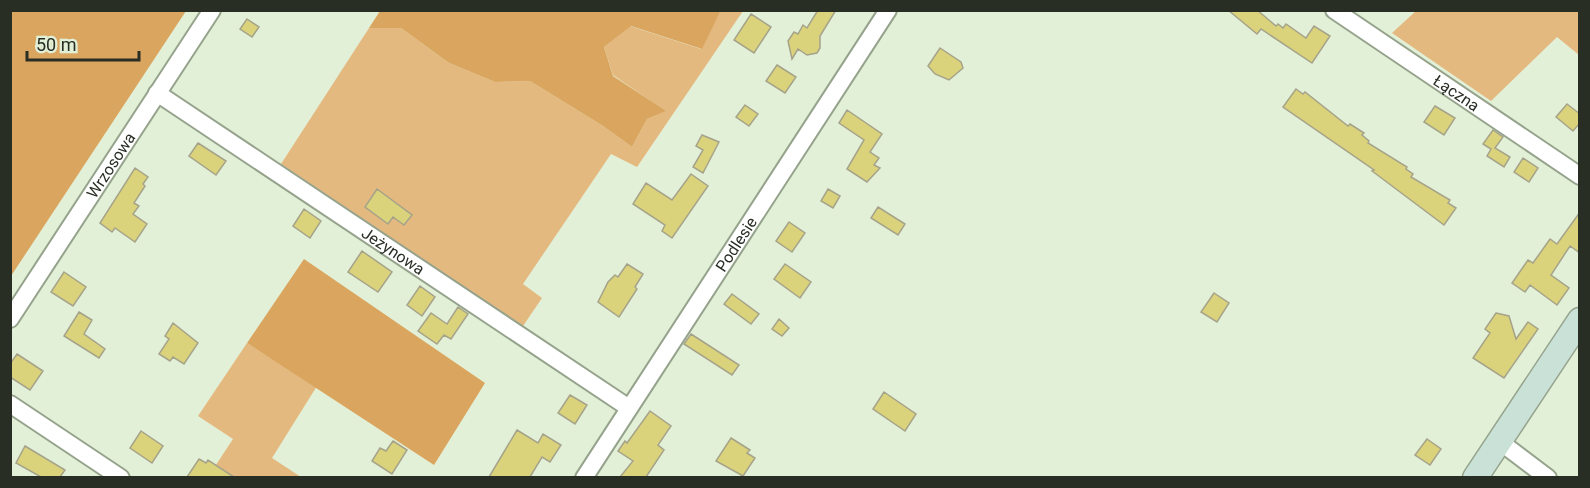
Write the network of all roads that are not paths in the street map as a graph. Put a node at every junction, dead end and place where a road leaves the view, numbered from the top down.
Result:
1 (212, 10) edge
2 (888, 10) edge
3 (1334, 10) edge
4 (157, 93) junction
5 (1580, 176) edge
6 (10, 320) edge
7 (1580, 320) edge
8 (10, 404) edge
9 (629, 408) junction
10 (1499, 441) junction
11 (121, 477) edge
12 (584, 477) edge
13 (1475, 477) edge
14 (1548, 477) edge

1 - 4 street, Wrzosowa
2 - 9 street, Podlesie
3 - 5 street, Łączna
4 - 6 street, Wrzosowa
4 - 9 street, Jeżynowa
7 - 10 street
8 - 11 street
9 - 12 street, Podlesie
10 - 13 street
10 - 14 street

